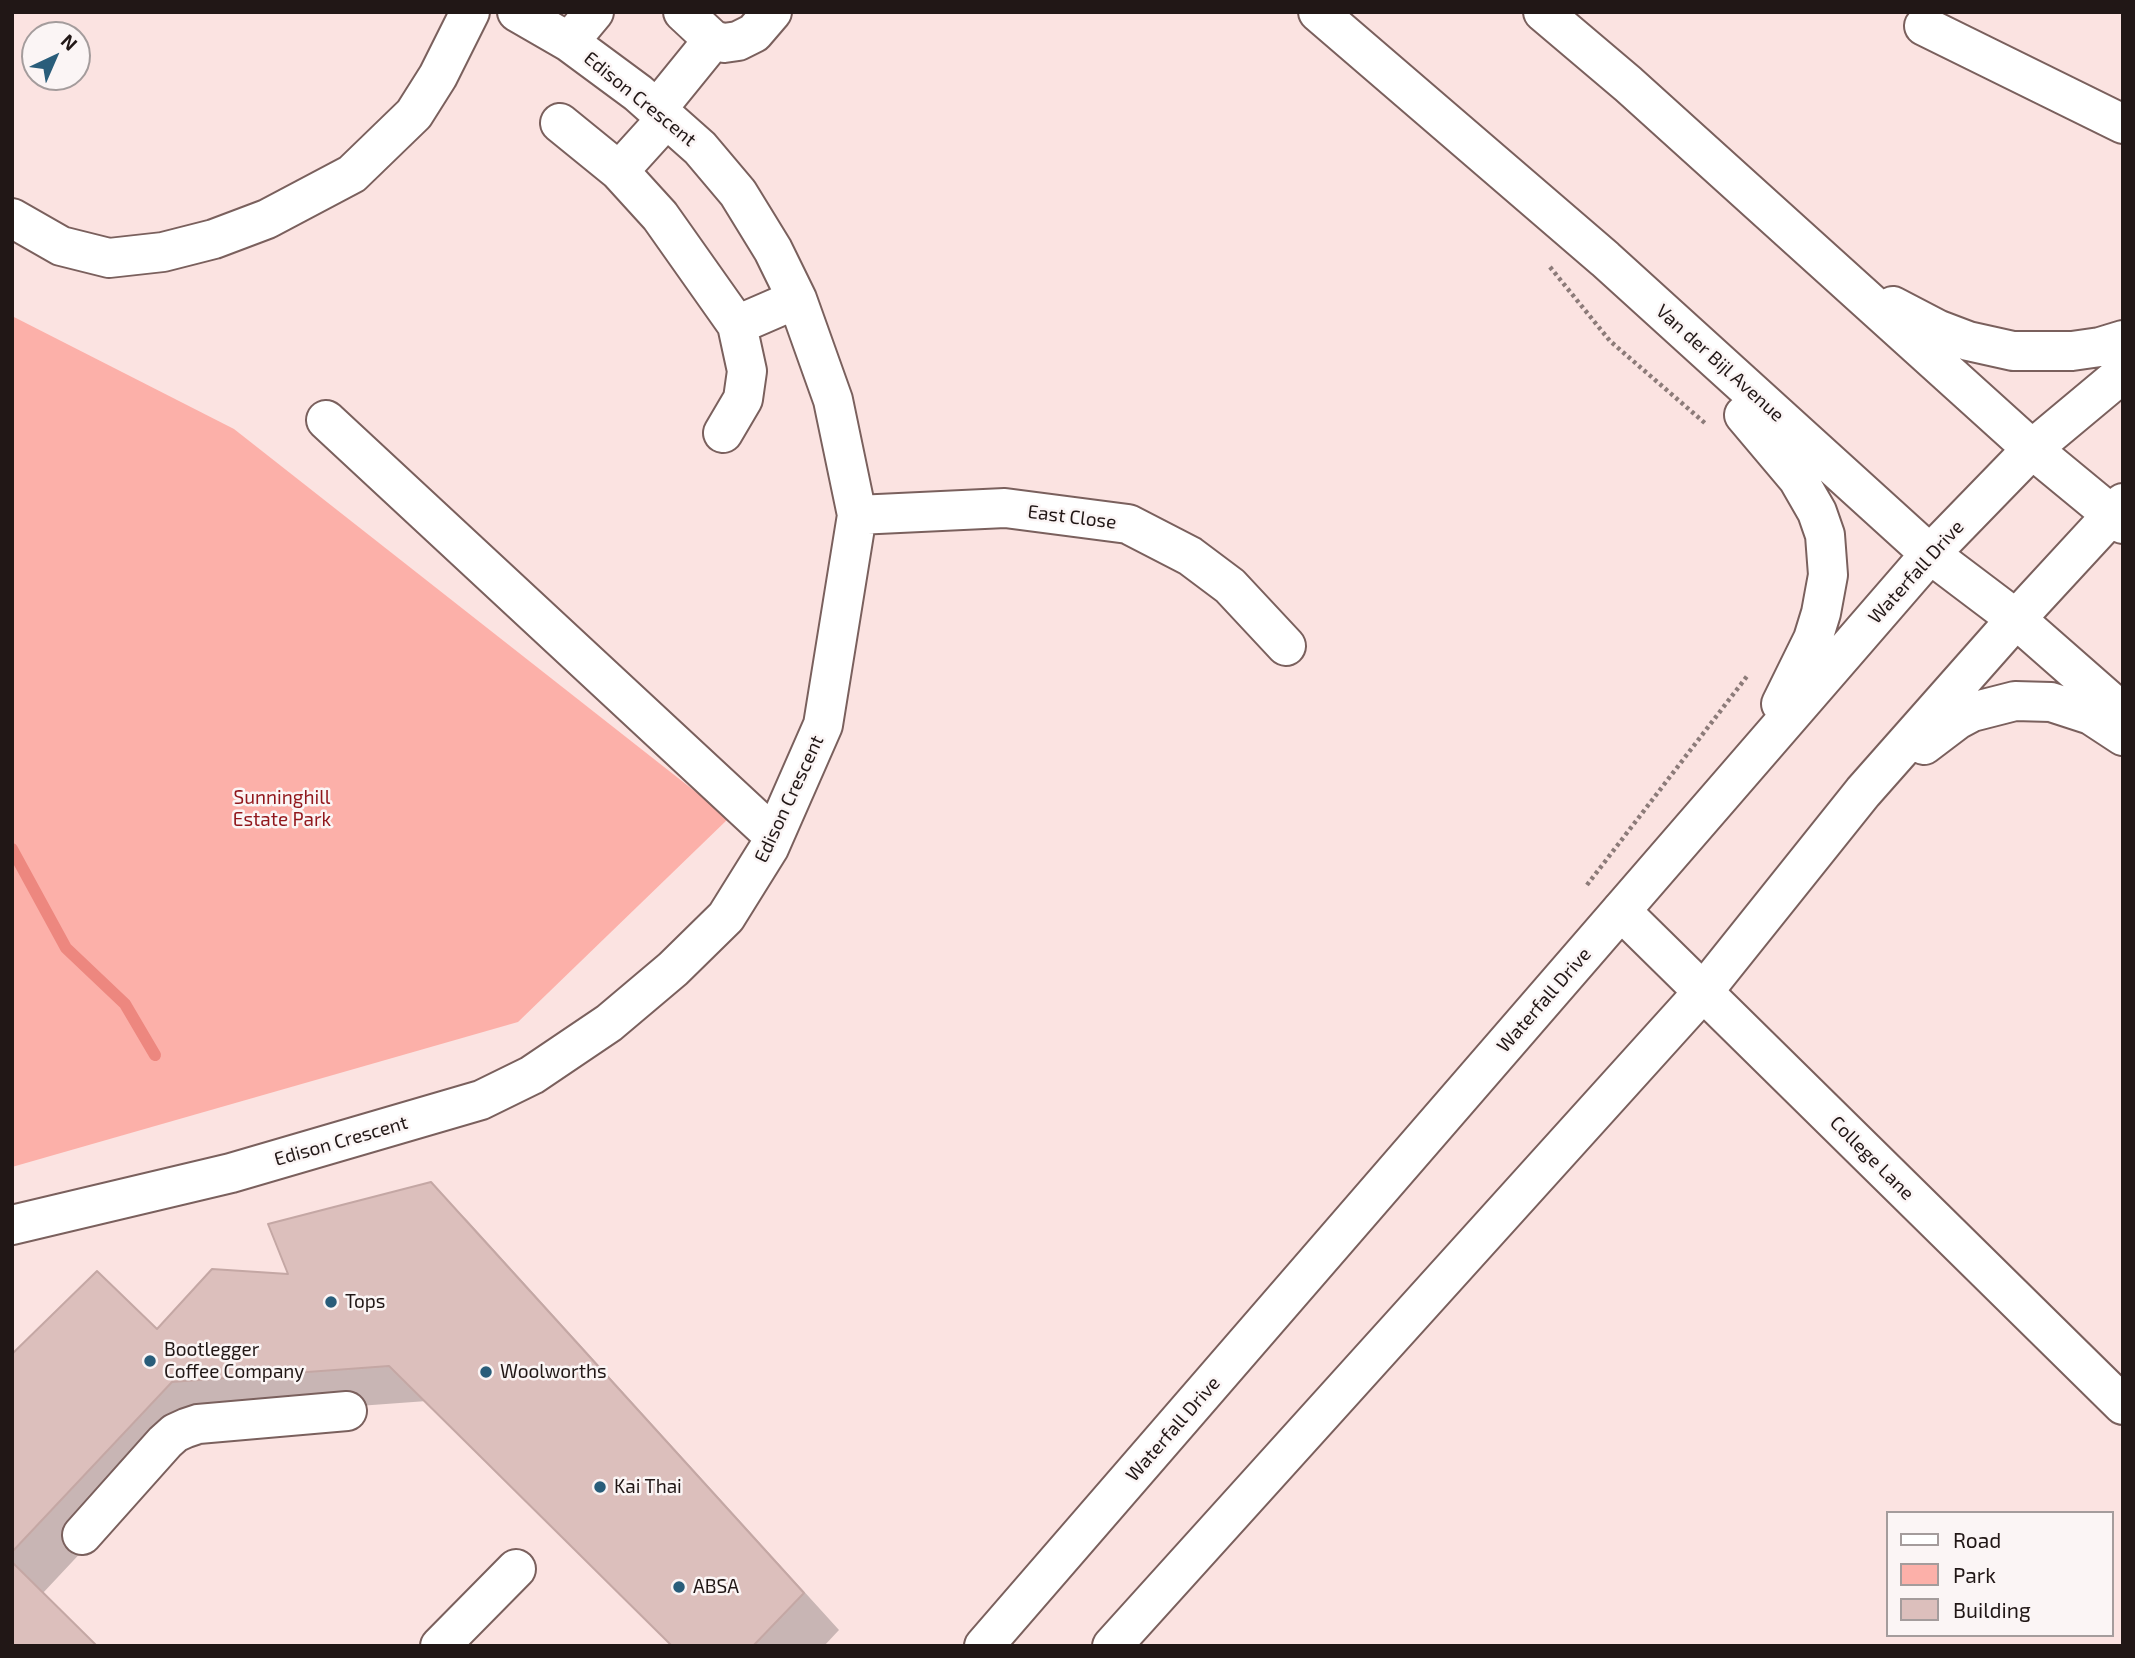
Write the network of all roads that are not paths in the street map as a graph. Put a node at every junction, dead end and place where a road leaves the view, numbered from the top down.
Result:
1 (470, 12) edge
2 (517, 12) edge
3 (594, 12) edge
4 (683, 12) edge
5 (772, 12) edge
6 (1318, 12) edge
7 (1543, 12) edge
8 (1922, 17) edge
9 (713, 40) junction
10 (569, 42) junction
11 (662, 114) junction
12 (560, 124) dead end
13 (2123, 124) edge
14 (619, 171) junction
15 (12, 218) edge
16 (1605, 259) junction
17 (1834, 272) junction
18 (797, 299) junction
19 (737, 325) junction
20 (2123, 340) edge
21 (2123, 373) edge
22 (326, 420) dead end
23 (723, 433) dead end
24 (2032, 449) junction
25 (2119, 513) edge
26 (857, 515) junction
27 (1930, 554) junction
28 (2016, 619) junction
29 (1286, 646) dead end
30 (2123, 713) edge
31 (2123, 736) edge
32 (1756, 753) junction
33 (1863, 792) junction
34 (774, 836) junction
35 (1621, 911) junction
36 (1703, 992) junction
37 (12, 1225) edge
38 (2123, 1405) edge
39 (347, 1411) dead end
40 (82, 1535) dead end
41 (516, 1569) dead end
42 (983, 1642) edge
43 (440, 1646) edge
44 (1112, 1646) edge

1 - 15 main road
2 - 10 main road, Edison Crescent
3 - 10 main road
4 - 9 main road
5 - 9 main road
6 - 16 main road, Van der Bijl Avenue
7 - 17 main road
8 - 13 main road
9 - 11 main road
10 - 11 main road, Edison Crescent
11 - 14 main road
11 - 18 main road, Edison Crescent
12 - 14 main road
14 - 19 main road
16 - 27 main road, Van der Bijl Avenue
16 - 32 main road
17 - 20 main road
17 - 24 main road
18 - 19 main road
18 - 26 main road, Edison Crescent
19 - 23 main road
21 - 24 main road, Waterfall Drive
22 - 34 main road
24 - 25 main road
24 - 27 main road, Waterfall Drive
25 - 28 main road
26 - 29 main road, East Close
26 - 34 main road, Edison Crescent
27 - 28 main road, Van der Bijl Avenue
27 - 32 main road, Waterfall Drive
28 - 30 main road, Van der Bijl Avenue
28 - 33 main road
31 - 33 main road
32 - 35 main road, Waterfall Drive
33 - 36 main road
34 - 37 main road, Edison Crescent
35 - 36 main road, College Lane
35 - 42 main road, Waterfall Drive
36 - 38 main road, College Lane
36 - 44 main road
39 - 40 main road
41 - 43 main road

